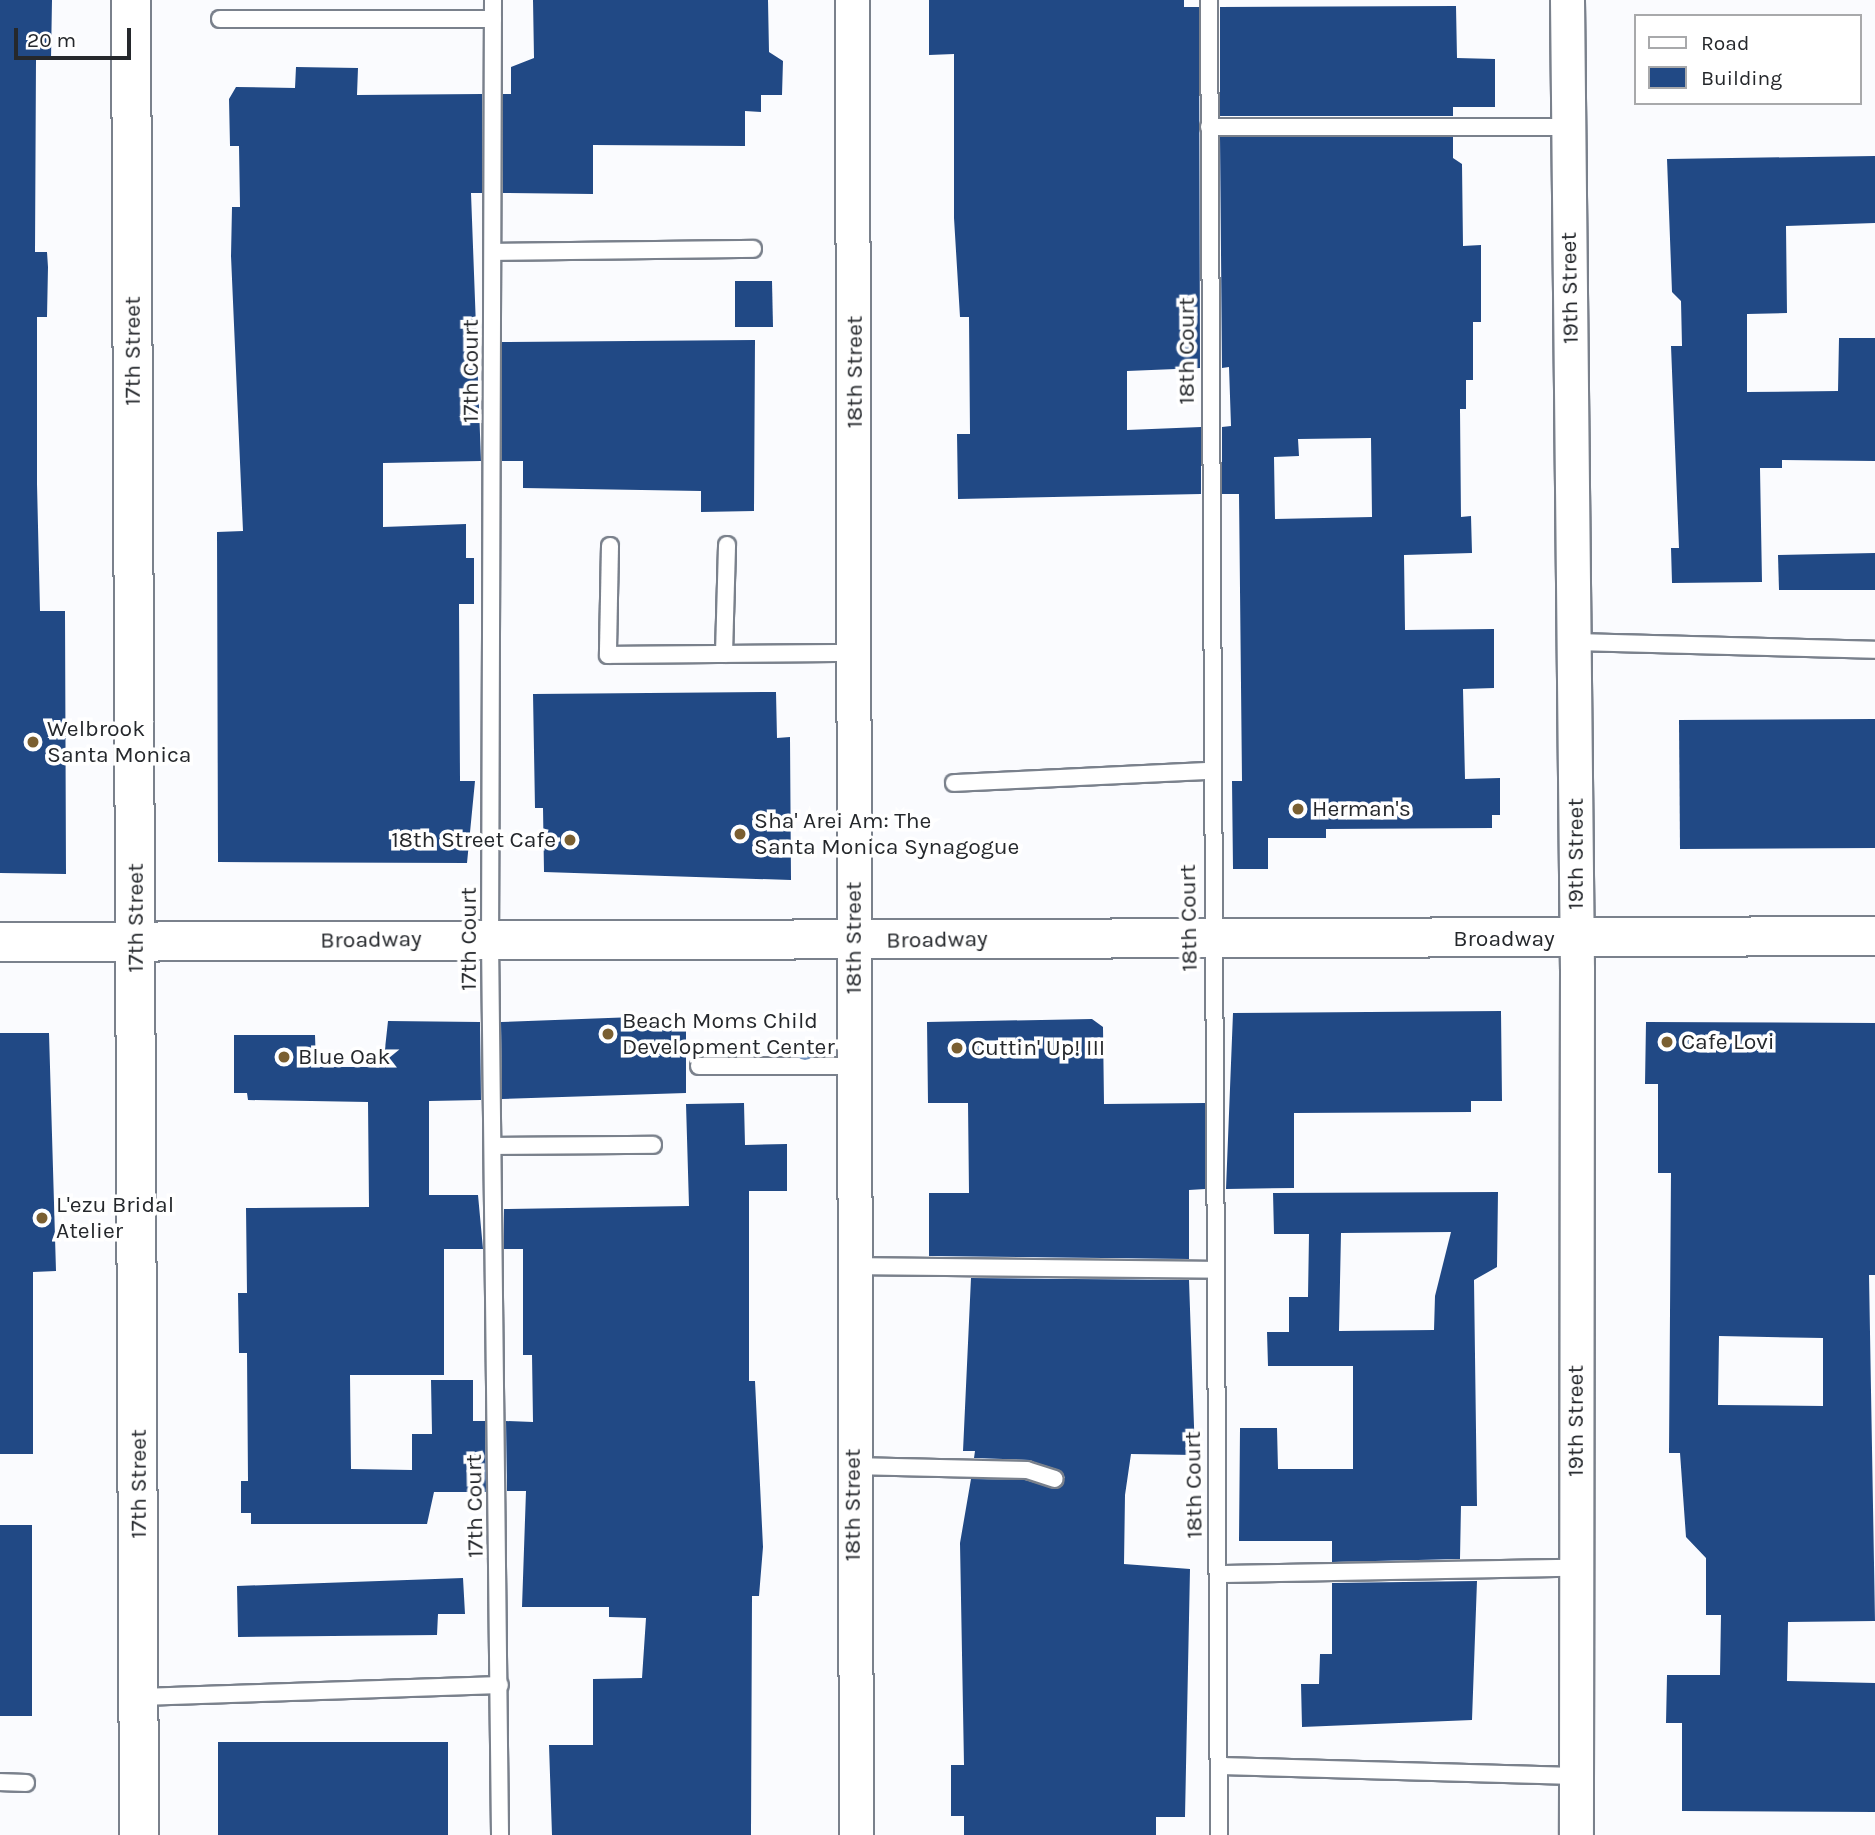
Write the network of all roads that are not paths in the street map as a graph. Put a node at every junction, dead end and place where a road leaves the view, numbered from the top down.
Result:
1 (131, 0) edge
2 (493, 0) edge
3 (852, 0) edge
4 (1209, 0) edge
5 (1567, 0) edge
6 (220, 19) dead end
7 (493, 19) junction
8 (1209, 127) junction
9 (1568, 127) junction
10 (753, 249) dead end
11 (495, 253) junction
12 (727, 545) dead end
13 (610, 546) dead end
14 (1574, 642) junction
15 (1875, 650) edge
16 (857, 653) junction
17 (724, 654) junction
18 (1209, 771) junction
19 (954, 783) dead end
20 (1875, 936) edge
21 (1212, 938) junction
22 (490, 939) junction
23 (1576, 939) junction
24 (855, 941) junction
25 (0, 942) edge
26 (136, 942) junction
27 (699, 1066) dead end
28 (853, 1066) junction
29 (653, 1145) dead end
30 (494, 1146) junction
31 (853, 1266) junction
32 (1215, 1270) junction
33 (852, 1466) junction
34 (1055, 1479) dead end
35 (1576, 1568) junction
36 (1218, 1574) junction
37 (500, 1685) junction
38 (141, 1697) junction
39 (1220, 1766) junction
40 (1576, 1776) junction
41 (0, 1782) edge
42 (26, 1783) dead end
43 (139, 1835) edge
44 (500, 1835) edge
45 (856, 1835) edge
46 (1219, 1835) edge
47 (1576, 1835) edge

1 - 26 street, 17th Street
2 - 7 lane, 17th Court
3 - 16 street, 18th Street
4 - 8 lane, 18th Court
5 - 9 street, 19th Street
6 - 7 lane
7 - 11 lane, 17th Court
8 - 9 lane
8 - 18 lane, 18th Court
9 - 14 street, 19th Street
10 - 11 lane
11 - 22 lane, 17th Court
12 - 17 lane
13 - 17 lane
14 - 15 lane
14 - 23 street, 19th Street
16 - 17 lane
16 - 24 street, 18th Street
18 - 19 lane
18 - 21 lane, 18th Court
20 - 23 street, Broadway
21 - 23 street, Broadway
21 - 24 street, Broadway
21 - 32 lane, 18th Court
22 - 24 street, Broadway
22 - 26 street, Broadway
22 - 30 lane, 17th Court
23 - 35 street, 19th Street
24 - 28 street, 18th Street
25 - 26 street, Broadway
26 - 38 street, 17th Street
27 - 28 lane
28 - 31 street, 18th Street
29 - 30 lane
30 - 37 lane, 17th Court
31 - 32 lane
31 - 33 street, 18th Street
32 - 36 lane, 18th Court
33 - 34 lane
33 - 45 street, 18th Street
35 - 36 lane
35 - 40 street, 19th Street
36 - 39 lane, 18th Court
37 - 38 lane
37 - 44 lane, 17th Court
38 - 43 street, 17th Street
39 - 40 lane
39 - 46 lane, 18th Court
40 - 47 street, 19th Street
41 - 42 lane

